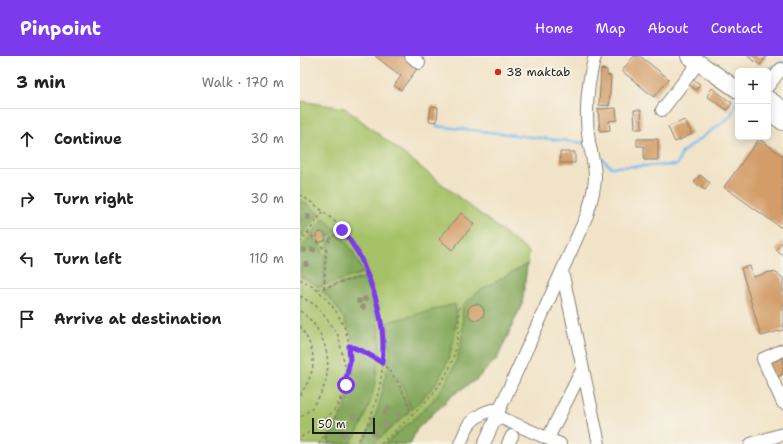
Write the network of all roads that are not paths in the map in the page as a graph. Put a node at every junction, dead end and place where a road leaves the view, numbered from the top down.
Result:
1 (595, 56) edge
2 (698, 58) edge
3 (781, 69) dead end
4 (771, 82) edge
5 (735, 84) edge
6 (771, 101) edge
7 (783, 109) edge
8 (662, 110) dead end
9 (771, 113) edge
10 (783, 122) edge
11 (562, 271) junction
12 (783, 350) edge
13 (583, 368) junction
14 (783, 403) edge
15 (498, 413) junction
16 (783, 434) edge
17 (548, 438) junction
18 (460, 444) edge
19 (484, 444) edge
20 (560, 444) edge
21 (599, 444) edge
22 (751, 444) edge

1 - 11 street
2 - 5 main road
2 - 8 street
3 - 4 street
6 - 7 main road
9 - 10 main road
11 - 13 street
11 - 15 street
12 - 14 street
13 - 17 street
13 - 21 street
15 - 17 street
15 - 18 street
15 - 19 street
16 - 22 street
17 - 20 street

